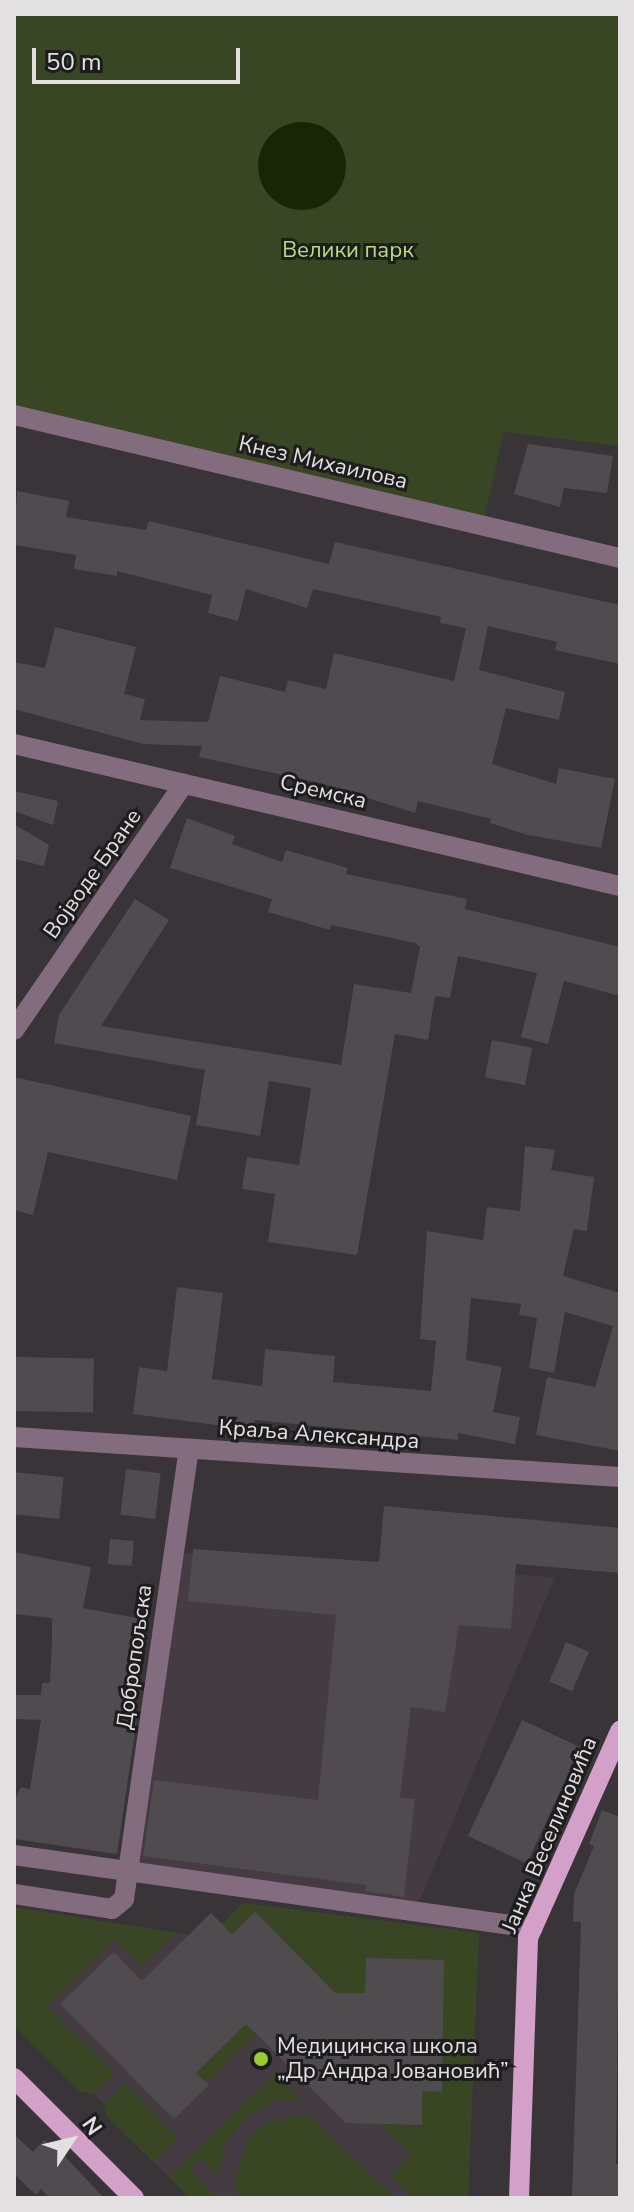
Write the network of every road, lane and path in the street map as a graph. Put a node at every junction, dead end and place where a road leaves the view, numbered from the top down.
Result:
1 (14, 415) edge
2 (620, 558) edge
3 (14, 744) edge
4 (184, 784) junction
5 (620, 886) edge
6 (14, 1030) edge
7 (14, 1437) edge
8 (189, 1449) junction
9 (620, 1477) edge
10 (620, 1731) edge
11 (14, 1855) edge
12 (128, 1871) junction
13 (14, 1894) edge
14 (533, 1928) junction
15 (14, 2078) edge
16 (134, 2198) edge
17 (519, 2198) edge

1 - 2 street, Кнез Михаилова
3 - 4 street, Сремска
4 - 5 street, Сремска
4 - 6 street, Војводе Бране
7 - 8 street, Краља Александра
8 - 9 street, Краља Александра
8 - 12 street, Добропољска
10 - 14 main road, Јанка Веселиновића
11 - 12 street
12 - 13 street, Добропољска
12 - 14 street
14 - 17 main road, Јанка Веселиновића
15 - 16 main road

